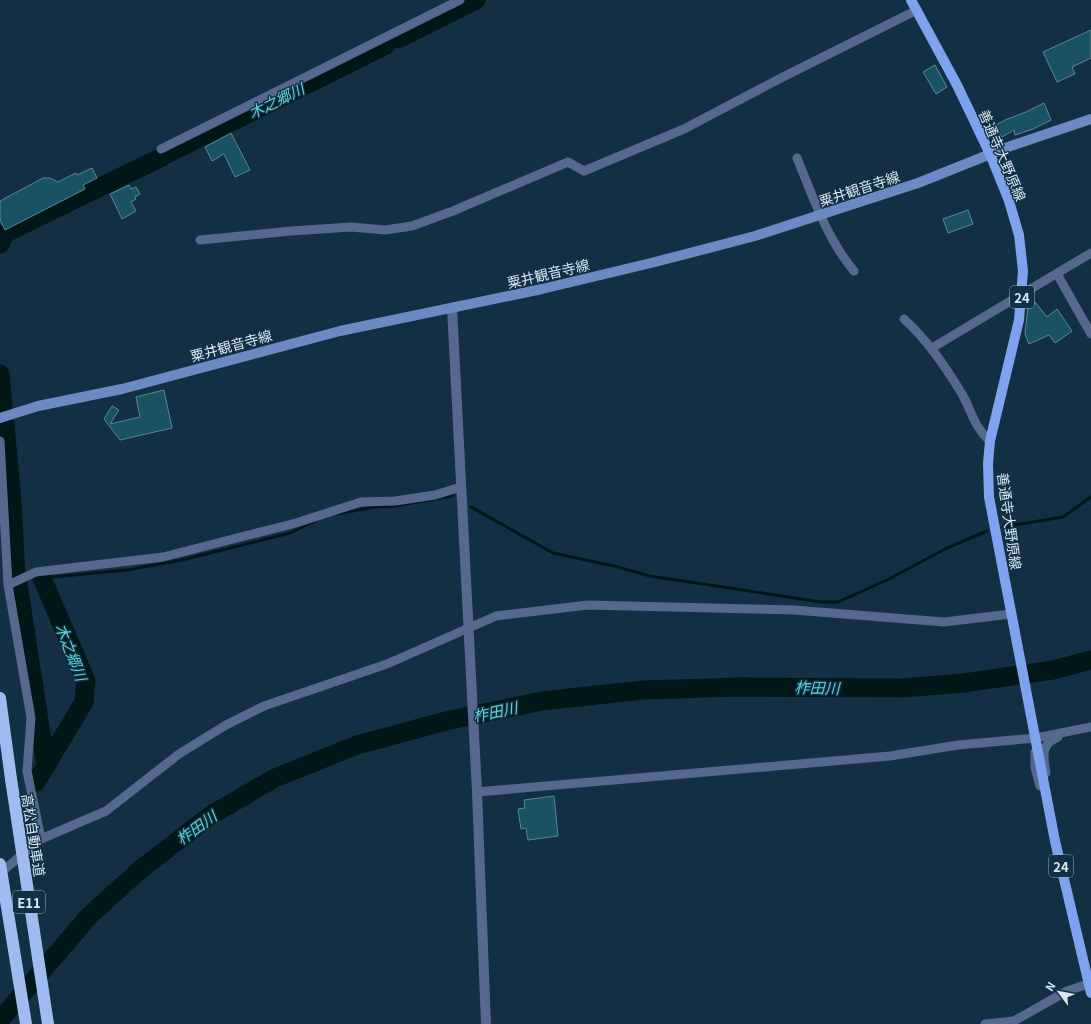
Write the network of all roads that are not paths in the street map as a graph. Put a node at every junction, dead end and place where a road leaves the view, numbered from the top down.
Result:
1 (460, 0) edge
2 (911, 0) edge
3 (917, 10) junction
4 (1091, 119) edge
5 (161, 149) dead end
6 (990, 154) junction
7 (797, 158) dead end
8 (820, 215) junction
9 (200, 240) dead end
10 (1091, 253) edge
11 (854, 272) dead end
12 (1057, 274) junction
13 (1022, 295) junction
14 (452, 308) junction
15 (904, 318) dead end
16 (1091, 334) edge
17 (932, 348) junction
18 (0, 418) edge
19 (0, 441) edge
20 (990, 441) junction
21 (461, 487) junction
22 (8, 585) junction
23 (1011, 614) junction
24 (469, 628) junction
25 (0, 698) edge
26 (1091, 727) edge
27 (1075, 730) junction
28 (1036, 738) junction
29 (477, 792) junction
30 (1049, 806) junction
31 (41, 839) junction
32 (1055, 841) junction
33 (0, 864) edge
34 (0, 873) edge
35 (1090, 988) edge
36 (26, 1024) edge
37 (48, 1024) edge
38 (486, 1024) edge
39 (985, 1024) edge

1 - 5 street
2 - 3 main road, 善通寺大野原線 / 24
3 - 6 main road, 善通寺大野原線 / 24
3 - 9 street
4 - 6 main road, 粟井観音寺線
6 - 8 main road, 粟井観音寺線
6 - 13 main road, 善通寺大野原線 / 24
7 - 8 street
8 - 11 street
8 - 14 main road, 粟井観音寺線
10 - 12 street
12 - 13 street
12 - 16 street
13 - 17 street
13 - 20 main road, 善通寺大野原線 / 24
14 - 18 main road, 粟井観音寺線
14 - 21 street
15 - 17 street
17 - 20 street
19 - 22 street
20 - 23 main road, 善通寺大野原線 / 24
21 - 22 street
21 - 24 street
22 - 31 street
23 - 24 street
23 - 28 main road, 善通寺大野原線 / 24
24 - 29 street
24 - 31 street
25 - 37 highway, 高松自動車道 / E11, bridge
26 - 27 street
27 - 28 street
27 - 30 street
28 - 29 street
28 - 30 main road, 善通寺大野原線 / 24
28 - 32 street
29 - 38 street
30 - 32 main road, 善通寺大野原線 / 24
31 - 34 street
32 - 35 main road, 善通寺大野原線 / 24
33 - 36 highway, E11, bridge
35 - 39 street

